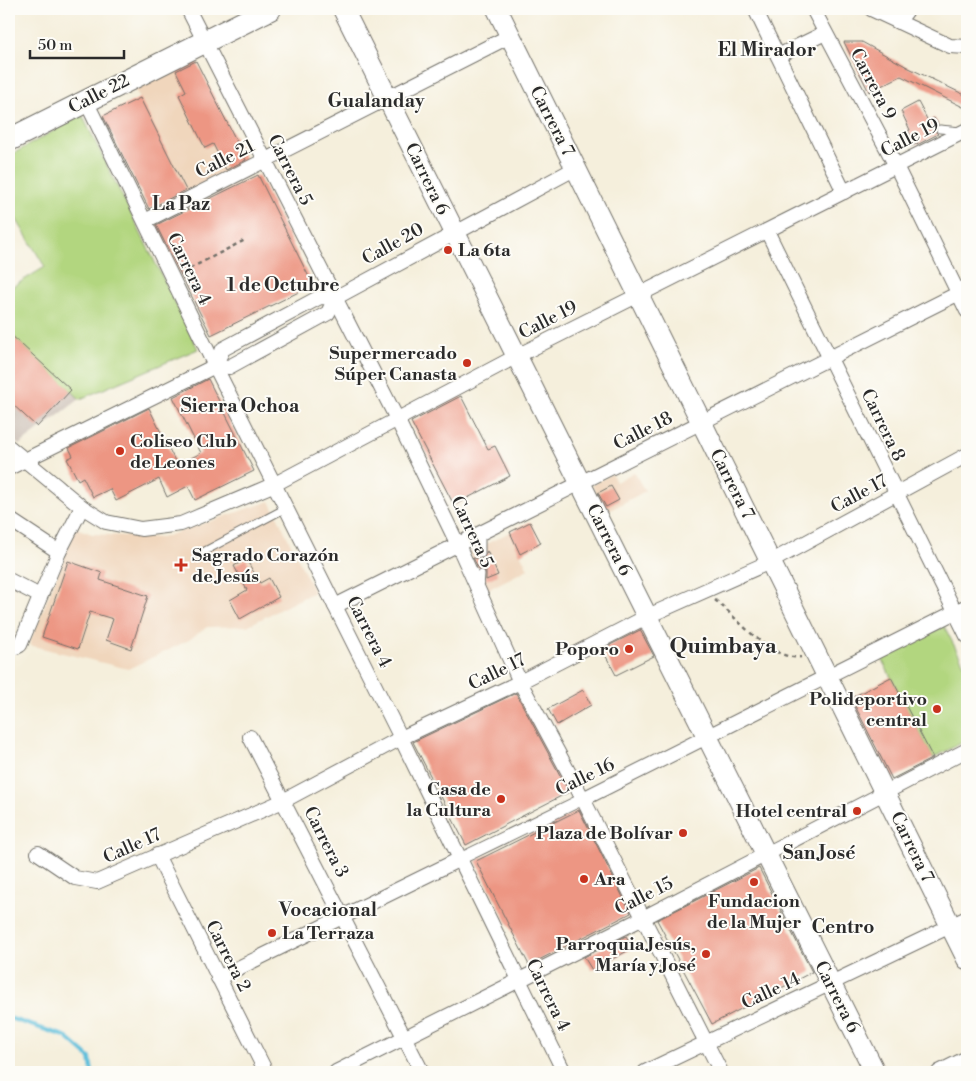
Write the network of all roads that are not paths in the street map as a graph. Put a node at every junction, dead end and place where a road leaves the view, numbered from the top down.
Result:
1 (188, 9) edge
2 (270, 9) edge
3 (343, 9) edge
4 (497, 9) edge
5 (755, 9) edge
6 (813, 9) edge
7 (871, 9) edge
8 (908, 9) edge
9 (898, 22) junction
10 (825, 32) junction
11 (510, 36) junction
12 (205, 42) junction
13 (967, 47) edge
14 (778, 56) junction
15 (387, 98) junction
16 (86, 101) junction
17 (940, 129) dead end
18 (966, 131) edge
19 (9, 140) edge
20 (887, 149) junction
21 (264, 161) junction
22 (900, 164) junction
23 (576, 168) junction
24 (844, 192) junction
25 (145, 221) junction
26 (767, 231) junction
27 (454, 232) junction
28 (963, 291) edge
29 (639, 295) junction
30 (335, 298) junction
31 (967, 311) edge
32 (517, 356) junction
33 (829, 358) junction
34 (215, 366) junction
35 (397, 419) junction
36 (702, 422) junction
37 (9, 447) edge
38 (967, 455) edge
39 (25, 461) junction
40 (9, 468) edge
41 (580, 483) junction
42 (275, 484) junction
43 (897, 495) junction
44 (82, 507) junction
45 (286, 507) junction
46 (9, 519) edge
47 (481, 534) junction
48 (458, 545) junction
49 (59, 552) junction
50 (203, 552) dead end
51 (482, 554) dead end
52 (772, 561) junction
53 (481, 574) dead end
54 (9, 580) edge
55 (480, 595) junction
56 (40, 596) junction
57 (335, 606) junction
58 (961, 609) edge
59 (648, 616) junction
60 (967, 636) edge
61 (9, 642) edge
62 (828, 677) junction
63 (520, 682) junction
64 (707, 736) junction
65 (250, 737) dead end
66 (401, 738) junction
67 (967, 750) edge
68 (886, 792) junction
69 (583, 799) junction
70 (284, 801) junction
71 (38, 853) dead end
72 (765, 854) junction
73 (157, 856) junction
74 (460, 859) junction
75 (342, 917) junction
76 (643, 918) junction
77 (959, 922) edge
78 (967, 959) edge
79 (218, 978) junction
80 (520, 980) junction
81 (831, 984) junction
82 (404, 1038) junction
83 (706, 1042) junction
84 (967, 1058) edge
85 (266, 1072) edge
86 (336, 1072) edge
87 (422, 1072) edge
88 (564, 1072) edge
89 (645, 1072) edge
90 (721, 1072) edge
91 (875, 1072) edge
92 (939, 1072) edge

1 - 12 street, Carrera 5
2 - 12 main road, Calle 22
3 - 15 main road, Carrera 6
4 - 11 main road, Carrera 7
5 - 14 street
6 - 10 street, Carrera 9
7 - 9 street
8 - 9 street
9 - 13 street
10 - 14 street
10 - 20 street, Carrera 9
11 - 15 street, Calle 21
11 - 23 main road, Carrera 7
12 - 16 main road, Calle 22
12 - 21 street, Carrera 5
14 - 24 street
15 - 21 street, Calle 21
15 - 27 main road, Carrera 6
16 - 19 main road, Calle 22
16 - 25 street, Carrera 4
17 - 18 lane
18 - 22 street, Calle 19
20 - 22 street, Carrera 9
20 - 22 lane
21 - 25 street, Calle 21
21 - 30 street, Carrera 5
22 - 24 street, Calle 19
22 - 28 street, Carrera 9
23 - 27 street, Calle 20
23 - 29 main road, Carrera 7
24 - 26 street, Calle 19
25 - 34 street, Carrera 4
26 - 29 street, Calle 19
26 - 33 street, Carrera 8
27 - 30 street, Calle 20
27 - 32 main road, Carrera 6
28 - 31 street, Carrera 9
28 - 33 street, Calle 18
29 - 32 street, Calle 19
29 - 36 main road, Carrera 7
30 - 34 street, Calle 20
30 - 35 street, Carrera 5
32 - 35 street, Calle 19
32 - 41 main road, Carrera 6
33 - 36 street, Calle 18
33 - 43 street, Carrera 8
34 - 39 street, Calle 20
34 - 42 street, Carrera 4
35 - 42 street, Calle 19
35 - 48 street, Carrera 5
36 - 41 street, Calle 18
36 - 52 main road, Carrera 7
37 - 39 street, Calle 19
38 - 43 street, Calle 17
39 - 40 street, Calle 20
39 - 44 street, Calle 19
41 - 47 street, Calle 18
41 - 59 main road, Carrera 6
42 - 44 street, Calle 19
42 - 45 street, Carrera 4
43 - 52 street, Calle 17
43 - 58 street, Carrera 8
44 - 49 street
45 - 50 lane
45 - 57 street, Carrera 4
46 - 49 street
47 - 48 street, Calle 18
47 - 51 lane
48 - 55 street, Carrera 5
48 - 57 street, Calle 18
49 - 56 street
52 - 59 street, Calle 17
52 - 62 main road, Carrera 7
53 - 55 lane
54 - 56 street
55 - 63 street, Carrera 5
56 - 61 street
57 - 66 street, Carrera 4
58 - 60 street, Carrera 8
58 - 62 street, Calle 16
59 - 63 street, Calle 17
59 - 64 main road, Carrera 6
62 - 64 street, Calle 16
62 - 68 main road, Carrera 7
63 - 66 street, Calle 17
63 - 69 street, Carrera 5
64 - 69 street, Calle 16
64 - 72 main road, Carrera 6
65 - 70 street, Carrera 3
66 - 70 street, Calle 17
66 - 74 street, Carrera 4
67 - 68 street, Calle 15
68 - 72 street, Calle 15
68 - 77 main road, Carrera 7
69 - 74 street, Calle 16
69 - 76 street, Carrera 5
70 - 73 street, Calle 17
70 - 75 street, Carrera 3
71 - 73 street, Calle 17
72 - 76 street, Calle 15
72 - 81 main road, Carrera 6
73 - 79 street, Carrera 2
74 - 75 street, Calle 16
74 - 80 street, Carrera 4
75 - 79 street, Calle 16
75 - 82 street, Carrera 3
76 - 80 street, Calle 15
76 - 83 street, Carrera 5
77 - 78 main road, Carrera 7
77 - 81 street, Calle 14
79 - 85 street, Carrera 2
80 - 82 street, Calle 15
80 - 88 street, Carrera 4
81 - 83 street, Calle 14
81 - 91 main road, Carrera 6
82 - 86 street, Calle 15
82 - 87 street, Carrera 3
83 - 89 street, Calle 14
83 - 90 street, Carrera 5
84 - 92 street

